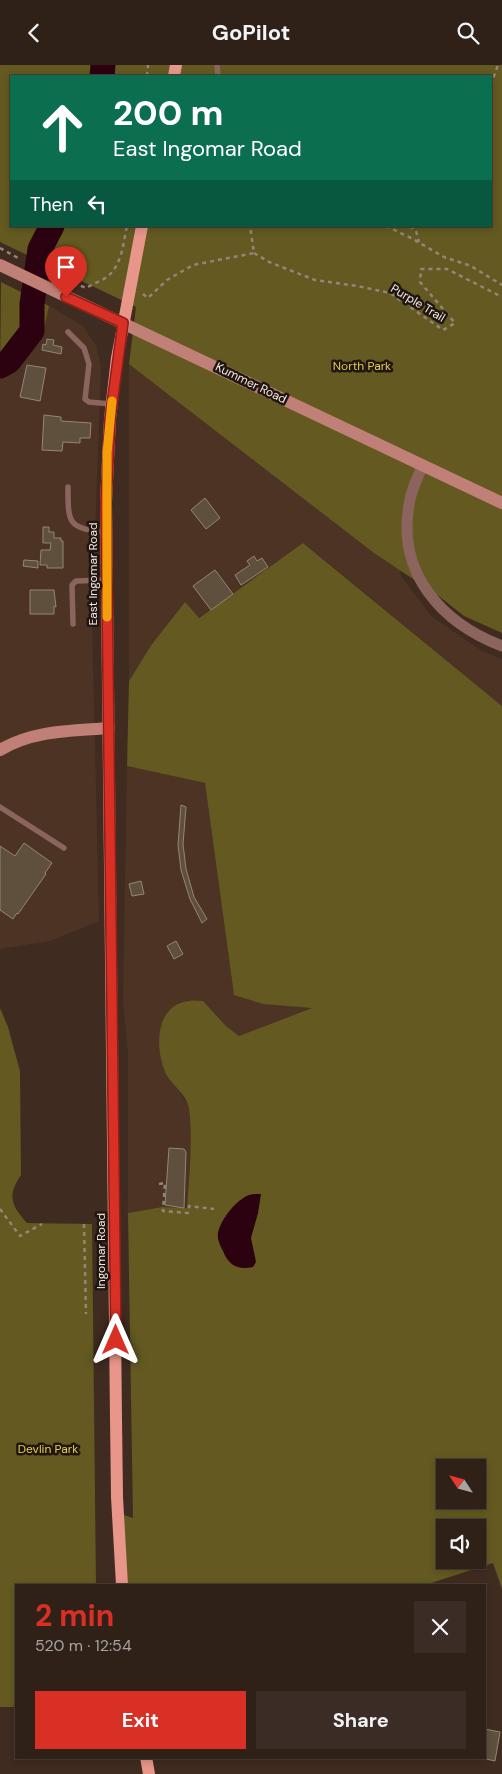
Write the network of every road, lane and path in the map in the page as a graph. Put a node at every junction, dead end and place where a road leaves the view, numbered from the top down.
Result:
1 (498, 65) edge
2 (492, 82) edge
3 (127, 227) edge
4 (142, 227) edge
5 (250, 227) edge
6 (388, 227) edge
7 (411, 227) edge
8 (419, 242) junction
9 (254, 253) junction
10 (0, 265) edge
11 (62, 279) dead end
12 (502, 285) edge
13 (132, 286) junction
14 (502, 297) edge
15 (123, 323) junction
16 (68, 332) dead end
17 (111, 404) junction
18 (423, 465) junction
19 (68, 487) dead end
20 (502, 503) edge
21 (106, 533) junction
22 (107, 580) junction
23 (73, 624) dead end
24 (502, 646) edge
25 (109, 727) junction
26 (0, 750) edge
27 (0, 807) edge
28 (64, 848) dead end
29 (110, 916) joint
30 (159, 1183) dead end
31 (0, 1209) edge
32 (214, 1209) dead end
33 (42, 1224) dead end
34 (84, 1224) dead end
35 (86, 1314) dead end
36 (122, 1584) edge
37 (146, 1759) edge
38 (149, 1774) edge

1 - 2 path
3 - 11 path
4 - 13 main road
5 - 9 path
6 - 8 path
7 - 8 path
8 - 12 path
9 - 13 path
9 - 14 path, Purple Trail
10 - 15 street, Kummer Road
13 - 15 main road
15 - 17 main road, East Ingomar Road
15 - 18 street, Kummer Road
16 - 17 lane
17 - 21 main road, East Ingomar Road
18 - 20 street, Kummer Road
18 - 24 street
19 - 21 lane
21 - 22 main road, East Ingomar Road
22 - 23 lane
22 - 25 main road, East Ingomar Road
25 - 26 street
25 - 29 main road, East Ingomar Road
27 - 28 lane
29 - 36 main road, Ingomar Road
30 - 32 path
31 - 33 path
34 - 35 path
37 - 38 main road

